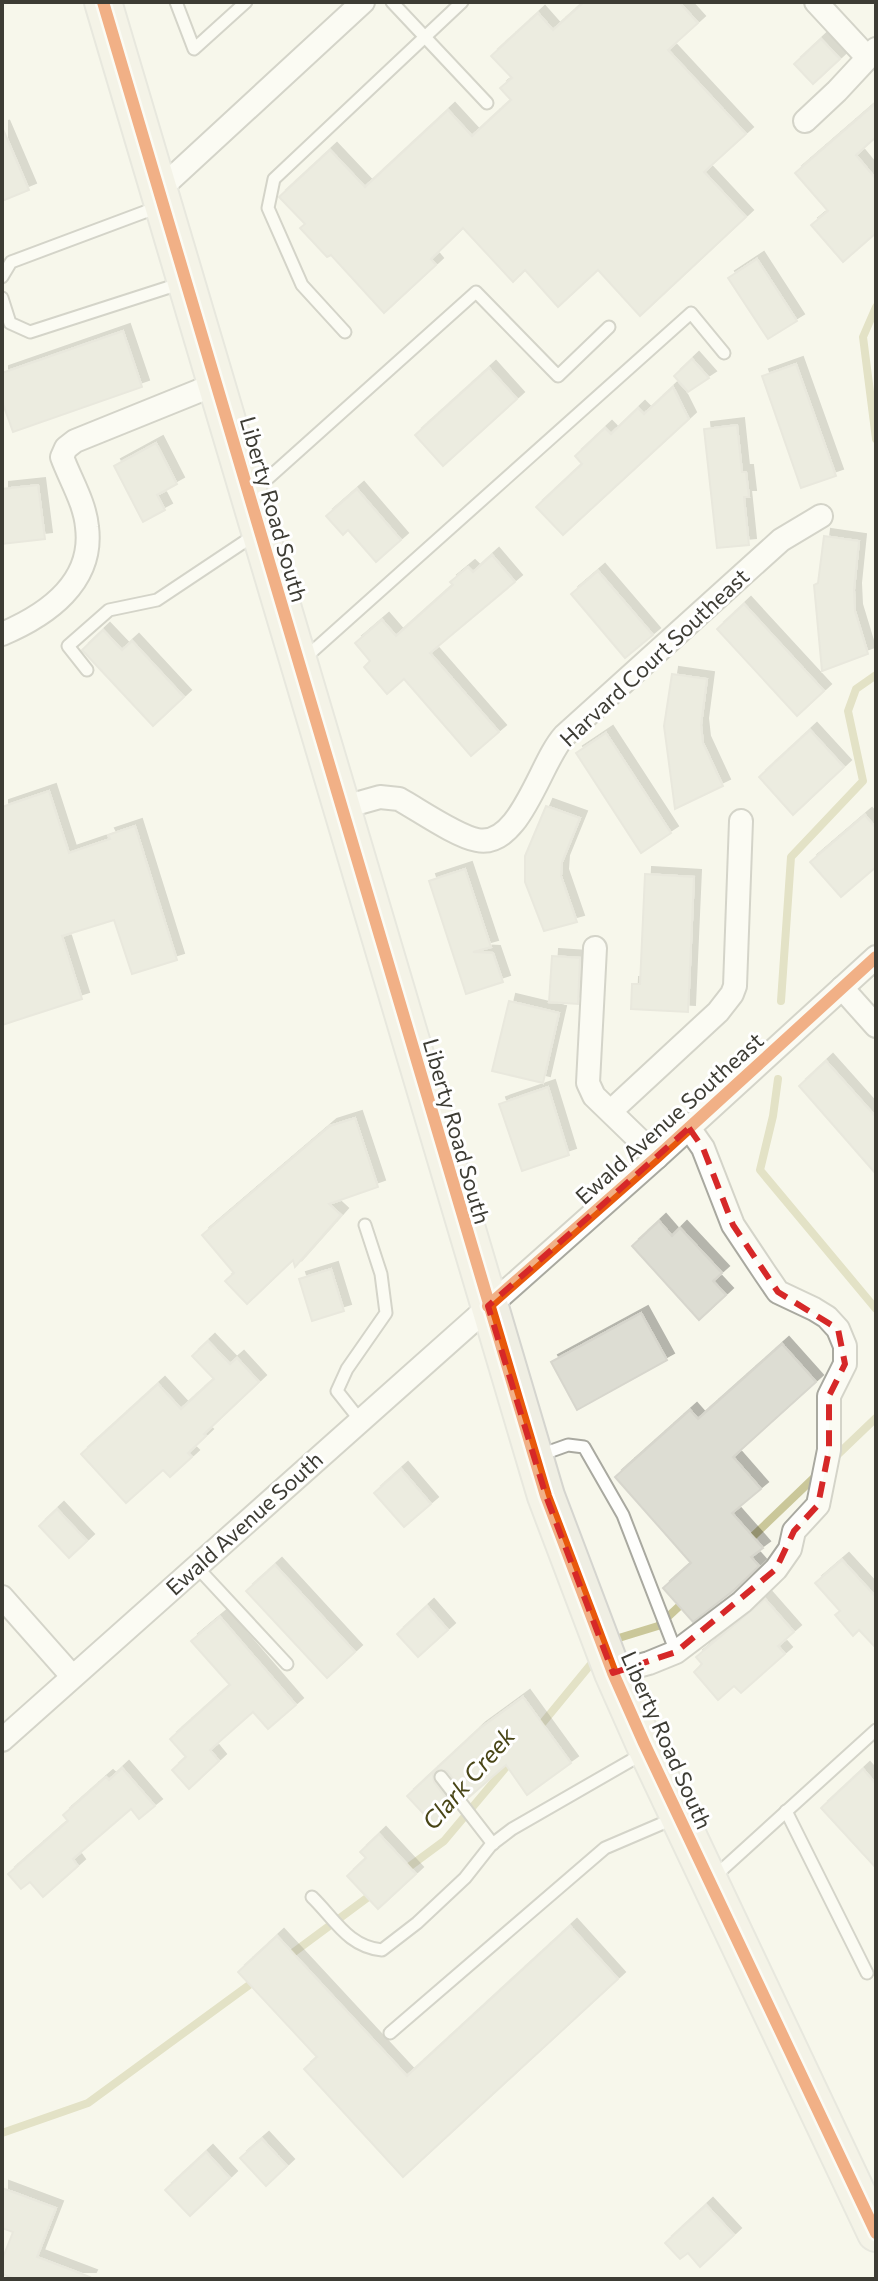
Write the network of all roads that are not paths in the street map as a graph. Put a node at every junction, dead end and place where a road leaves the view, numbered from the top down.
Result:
1 (103, 2) edge
2 (176, 2) edge
3 (246, 2) edge
4 (363, 2) edge
5 (392, 2) edge
6 (462, 2) edge
7 (816, 2) edge
8 (424, 36) junction
9 (871, 53) edge
10 (487, 103) dead end
11 (805, 121) dead end
12 (160, 198) junction
13 (2, 277) edge
14 (185, 281) junction
15 (2, 298) edge
16 (609, 327) dead end
17 (345, 332) dead end
18 (724, 353) dead end
19 (216, 384) junction
20 (249, 495) junction
21 (821, 516) dead end
22 (260, 532) junction
23 (2, 634) edge
24 (298, 663) junction
25 (87, 670) dead end
26 (341, 808) junction
27 (741, 821) dead end
28 (595, 948) dead end
29 (876, 957) edge
30 (842, 988) junction
31 (876, 1026) edge
32 (611, 1111) junction
33 (689, 1128) junction
34 (657, 1157) junction
35 (365, 1225) dead end
36 (488, 1306) junction
37 (360, 1420) junction
38 (534, 1457) junction
39 (196, 1566) junction
40 (2, 1597) edge
41 (676, 1652) junction
42 (287, 1664) dead end
43 (613, 1673) junction
44 (72, 1676) junction
45 (876, 1730) edge
46 (2, 1740) edge
47 (648, 1751) junction
48 (441, 1777) dead end
49 (786, 1811) junction
50 (679, 1816) junction
51 (493, 1844) junction
52 (710, 1880) junction
53 (312, 1897) dead end
54 (867, 1973) dead end
55 (390, 2033) dead end
56 (876, 2233) edge

1 - 12 main road, Liberty Road South
2 - 3 lane
4 - 12 street
5 - 8 lane
6 - 8 lane
7 - 9 street
8 - 10 lane
8 - 17 lane
9 - 11 street
12 - 13 lane
12 - 14 main road, Liberty Road South
14 - 15 lane
14 - 19 main road, Liberty Road South
16 - 20 lane
18 - 24 lane
19 - 20 main road, Liberty Road South
19 - 23 street
20 - 22 main road, Liberty Road South
21 - 26 street, Harvard Court Southeast
22 - 24 main road, Liberty Road South
22 - 25 lane
24 - 26 main road, Liberty Road South
26 - 36 main road, Liberty Road South
27 - 32 street
28 - 32 street
29 - 30 street, Ewald Avenue Southeast
30 - 31 street
30 - 33 street, Ewald Avenue Southeast
32 - 34 street
33 - 34 street, Ewald Avenue Southeast
33 - 41 street
34 - 36 street, Ewald Avenue Southeast
35 - 37 lane
36 - 37 street, Ewald Avenue South
36 - 38 main road, Liberty Road South
37 - 39 street, Ewald Avenue South
38 - 41 lane
38 - 43 main road, Liberty Road South
39 - 42 lane
39 - 44 street, Ewald Avenue South
40 - 44 street
41 - 43 street
43 - 47 main road, Liberty Road South
44 - 46 street, Ewald Avenue South
45 - 49 lane
47 - 50 main road, Liberty Road South
47 - 51 lane
48 - 51 lane
49 - 52 lane
49 - 54 lane
50 - 52 main road, Liberty Road South
50 - 55 lane
51 - 53 lane
52 - 56 main road, Liberty Road South

